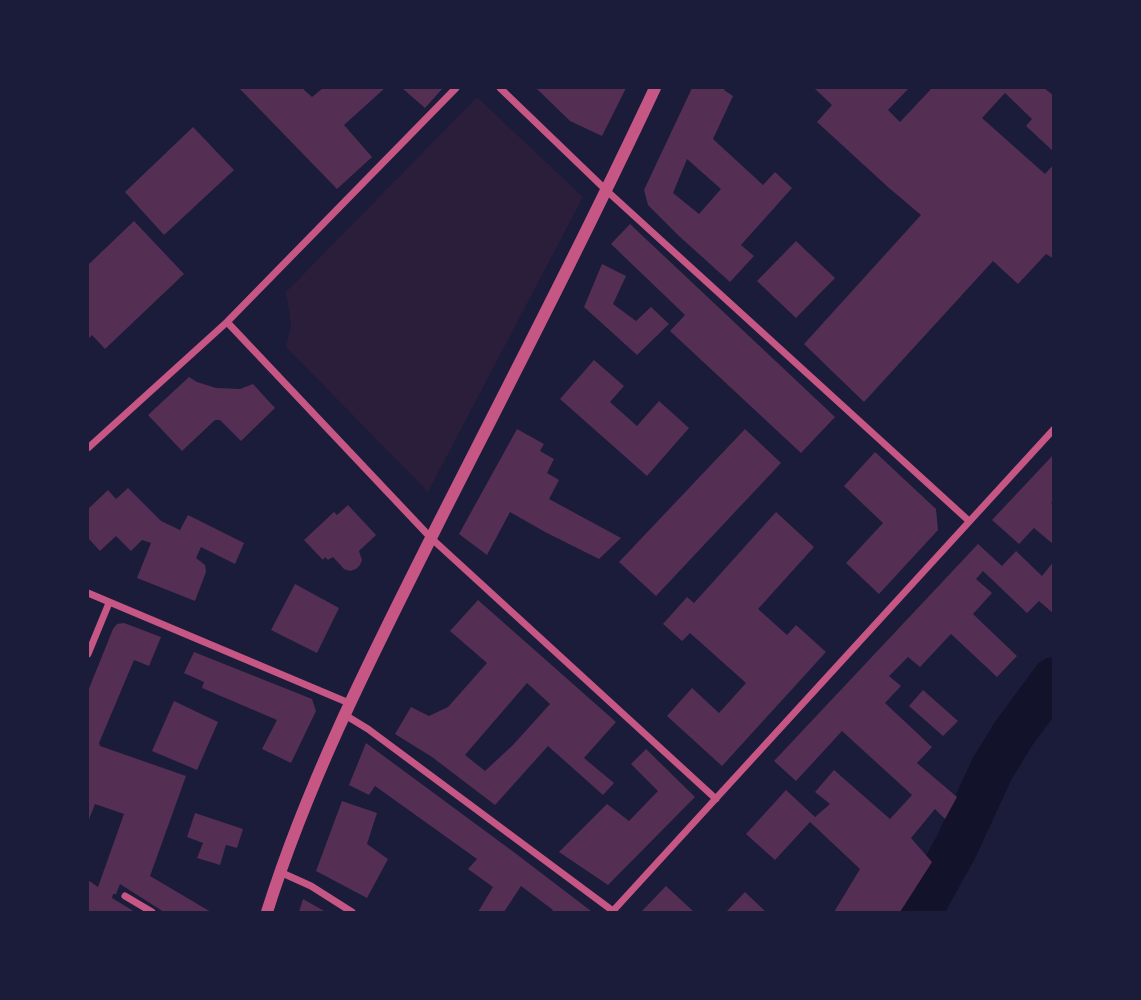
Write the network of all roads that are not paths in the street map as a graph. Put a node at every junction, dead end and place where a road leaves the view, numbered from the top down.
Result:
1 (456, 88) edge
2 (500, 88) edge
3 (655, 88) edge
4 (607, 191) junction
5 (226, 322) junction
6 (1054, 429) edge
7 (88, 447) edge
8 (969, 521) junction
9 (431, 538) junction
10 (88, 593) edge
11 (109, 603) junction
12 (88, 654) edge
13 (347, 709) junction
14 (716, 799) junction
15 (280, 872) junction
16 (125, 895) dead end
17 (152, 912) edge
18 (267, 912) edge
19 (352, 912) edge
20 (613, 912) edge

1 - 5 street
2 - 4 street
3 - 4 street
4 - 8 street
4 - 9 street
5 - 7 street
5 - 9 street
6 - 8 street
8 - 14 street
9 - 13 street
9 - 14 street
10 - 11 street
11 - 12 street
11 - 13 street
13 - 15 street
13 - 20 street
14 - 20 street
15 - 18 street
15 - 19 street
16 - 17 street

